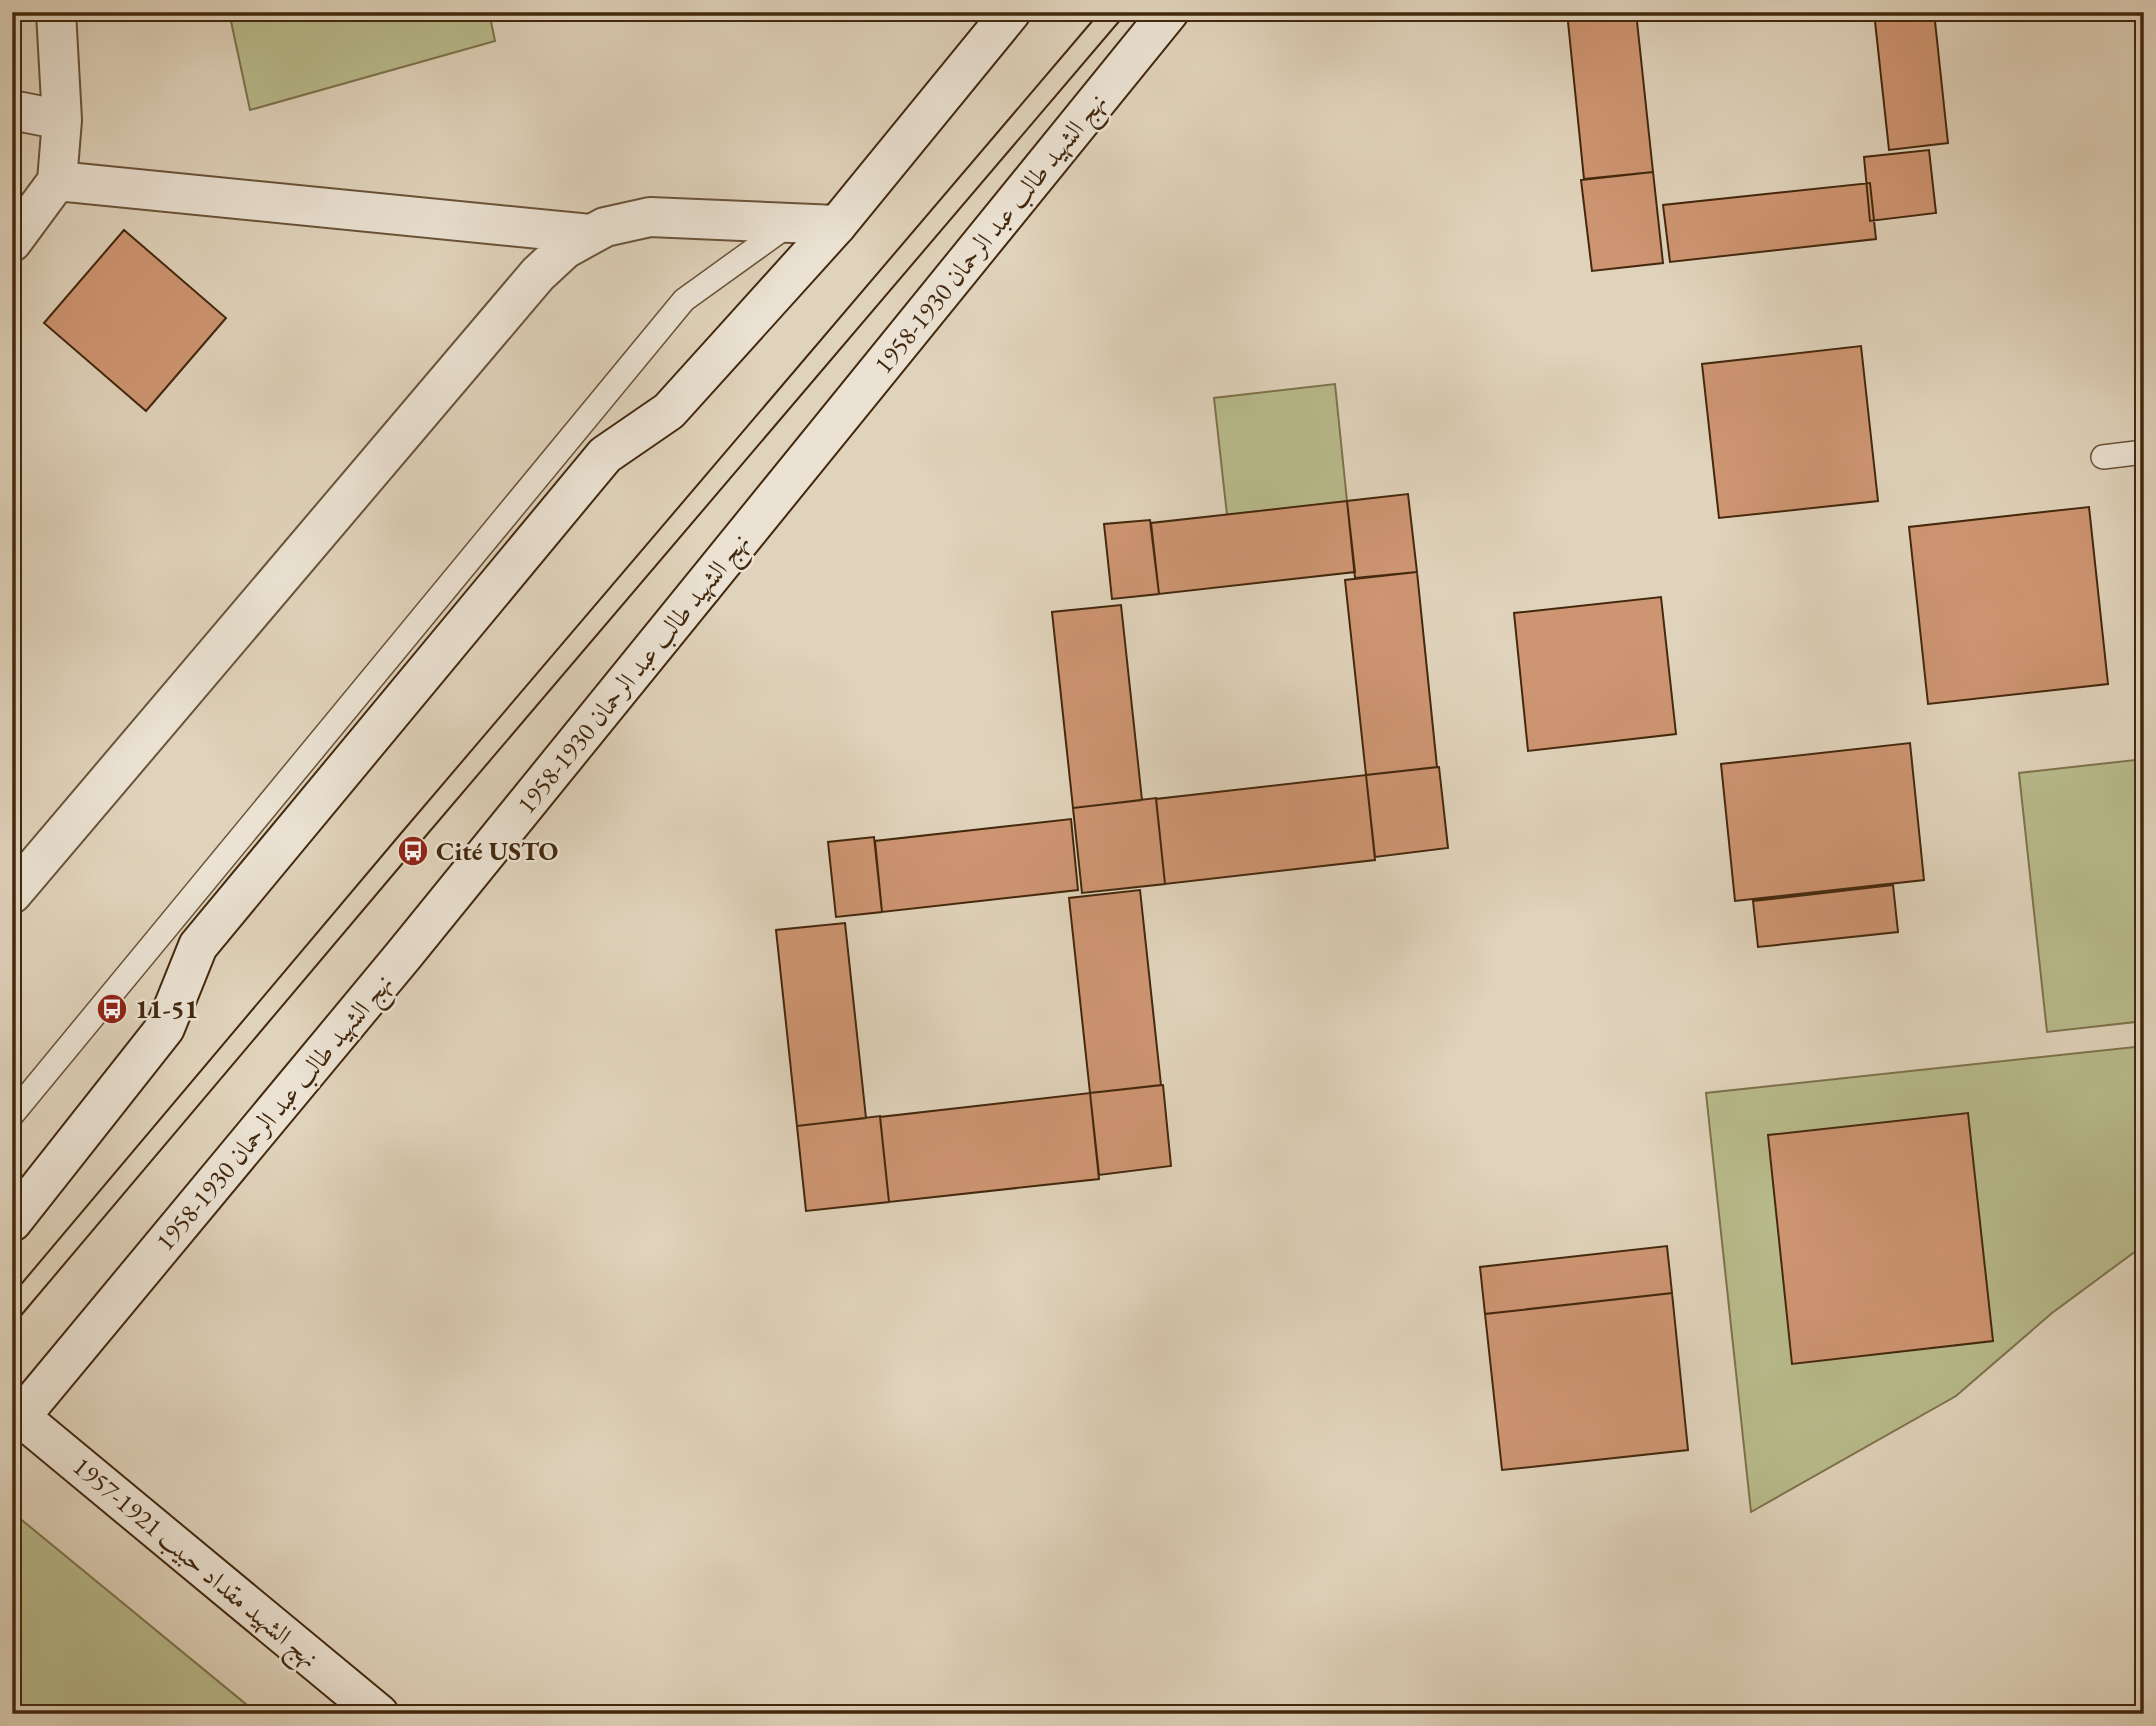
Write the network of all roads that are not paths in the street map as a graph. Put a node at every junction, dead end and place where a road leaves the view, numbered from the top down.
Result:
1 (56, 12) edge
2 (1011, 12) edge
3 (1169, 12) edge
4 (12, 110) edge
5 (62, 120) junction
6 (57, 181) junction
7 (791, 223) junction
8 (837, 225) junction
9 (590, 234) junction
10 (12, 242) edge
11 (2144, 452) edge
12 (2103, 457) dead end
13 (12, 894) edge
14 (12, 1115) edge
15 (12, 1222) edge
16 (15, 1418) edge
17 (379, 1714) edge

1 - 5 main road
2 - 8 main road
3 - 16 main road, نهج الشهيد طالب عبد الرحمان 1930-1958
4 - 5 main road
5 - 6 main road
6 - 9 main road
6 - 10 main road
7 - 8 main road
7 - 9 main road
7 - 14 lane
8 - 15 main road
9 - 13 main road
11 - 12 lane
16 - 17 main road, نهج الشهيد مقداد حبيب 1921-1957

